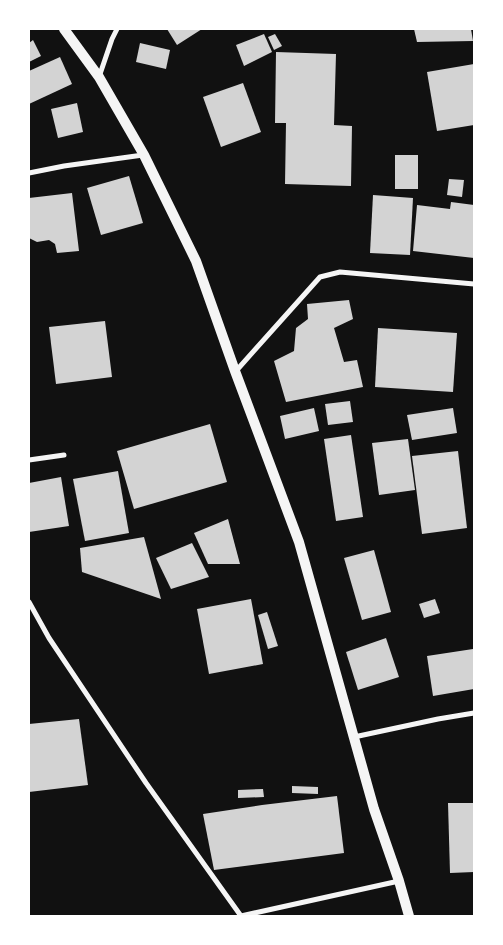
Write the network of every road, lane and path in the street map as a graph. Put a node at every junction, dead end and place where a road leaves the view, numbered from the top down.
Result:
1 (64, 29) edge
2 (117, 29) edge
3 (99, 77) junction
4 (144, 155) junction
5 (29, 173) edge
6 (474, 284) edge
7 (236, 372) junction
8 (64, 455) dead end
9 (29, 460) edge
10 (29, 602) edge
11 (474, 713) edge
12 (354, 738) junction
13 (399, 882) junction
14 (241, 916) edge
15 (409, 916) edge

1 - 3 main road
2 - 3 street
3 - 4 main road
4 - 5 street
4 - 7 main road
6 - 7 street
7 - 12 main road
8 - 9 street
10 - 14 street
11 - 12 street
12 - 13 main road
13 - 14 street
13 - 15 main road

